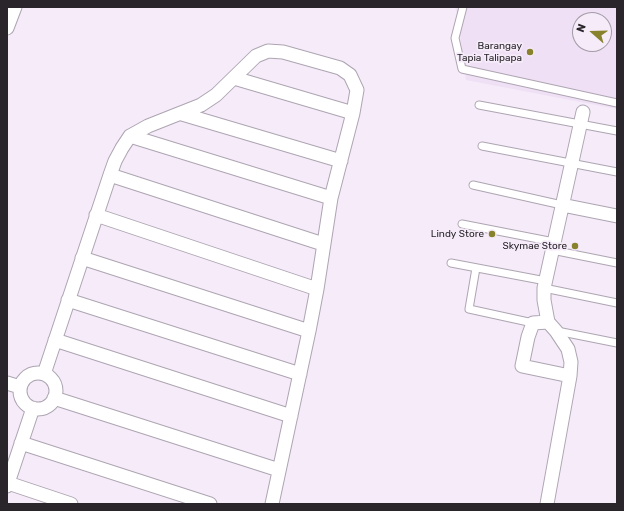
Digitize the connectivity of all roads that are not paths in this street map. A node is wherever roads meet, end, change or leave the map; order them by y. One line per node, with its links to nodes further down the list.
1 (15, 7): 3 (street)
2 (463, 7): 5 (lane)
3 (7, 28)
4 (234, 78): 7 (street); 7 (street); 8 (street)
5 (617, 103)
6 (479, 105): 9 (lane)
7 (353, 113): 13 (street)
8 (182, 114): 11 (street); 13 (street)
9 (582, 118): 10 (lane); 14 (street)
10 (617, 131)
11 (130, 136): 16 (street); 18 (street)
12 (482, 146): 14 (lane)
13 (341, 161): 18 (street)
14 (572, 163): 15 (lane); 19 (street)
15 (617, 172)
16 (110, 175): 20 (street); 23 (street)
17 (472, 185): 19 (lane)
18 (331, 198): 23 (street)
19 (562, 204): 21 (street); 24 (street)
20 (96, 215): 25 (street); 30 (street)
21 (617, 216)
22 (462, 224): 24 (lane)
23 (323, 244): 30 (street)
24 (553, 246): 27 (lane); 29 (street)
25 (82, 258): 31 (street); 35 (street)
26 (451, 263): 28 (lane)
27 (617, 263)
28 (476, 268): 29 (lane); 33 (lane)
29 (545, 284): 32 (lane); 34 (street)
30 (317, 289): 35 (street)
31 (68, 300): 36 (street); 39 (street)
32 (617, 303)
33 (533, 323): 34 (street); 40 (street)
34 (552, 327): 37 (lane); 40 (street)
35 (309, 331): 39 (street)
36 (55, 340): 38 (street); 45 (street)
37 (617, 343)
38 (44, 374): 42 (street); 43 (street)
39 (300, 374): 45 (street)
40 (570, 376): 52 (street)
41 (7, 382): 42 (street)
42 (20, 387): 44 (street)
43 (54, 398): 44 (street); 47 (street)
44 (33, 408): 46 (street)
45 (290, 416): 47 (street)
46 (21, 443): 48 (street); 50 (street)
47 (279, 470): 51 (street)
48 (7, 485): 49 (street)
49 (71, 504)
50 (210, 504)
51 (272, 504)
52 (547, 504)

